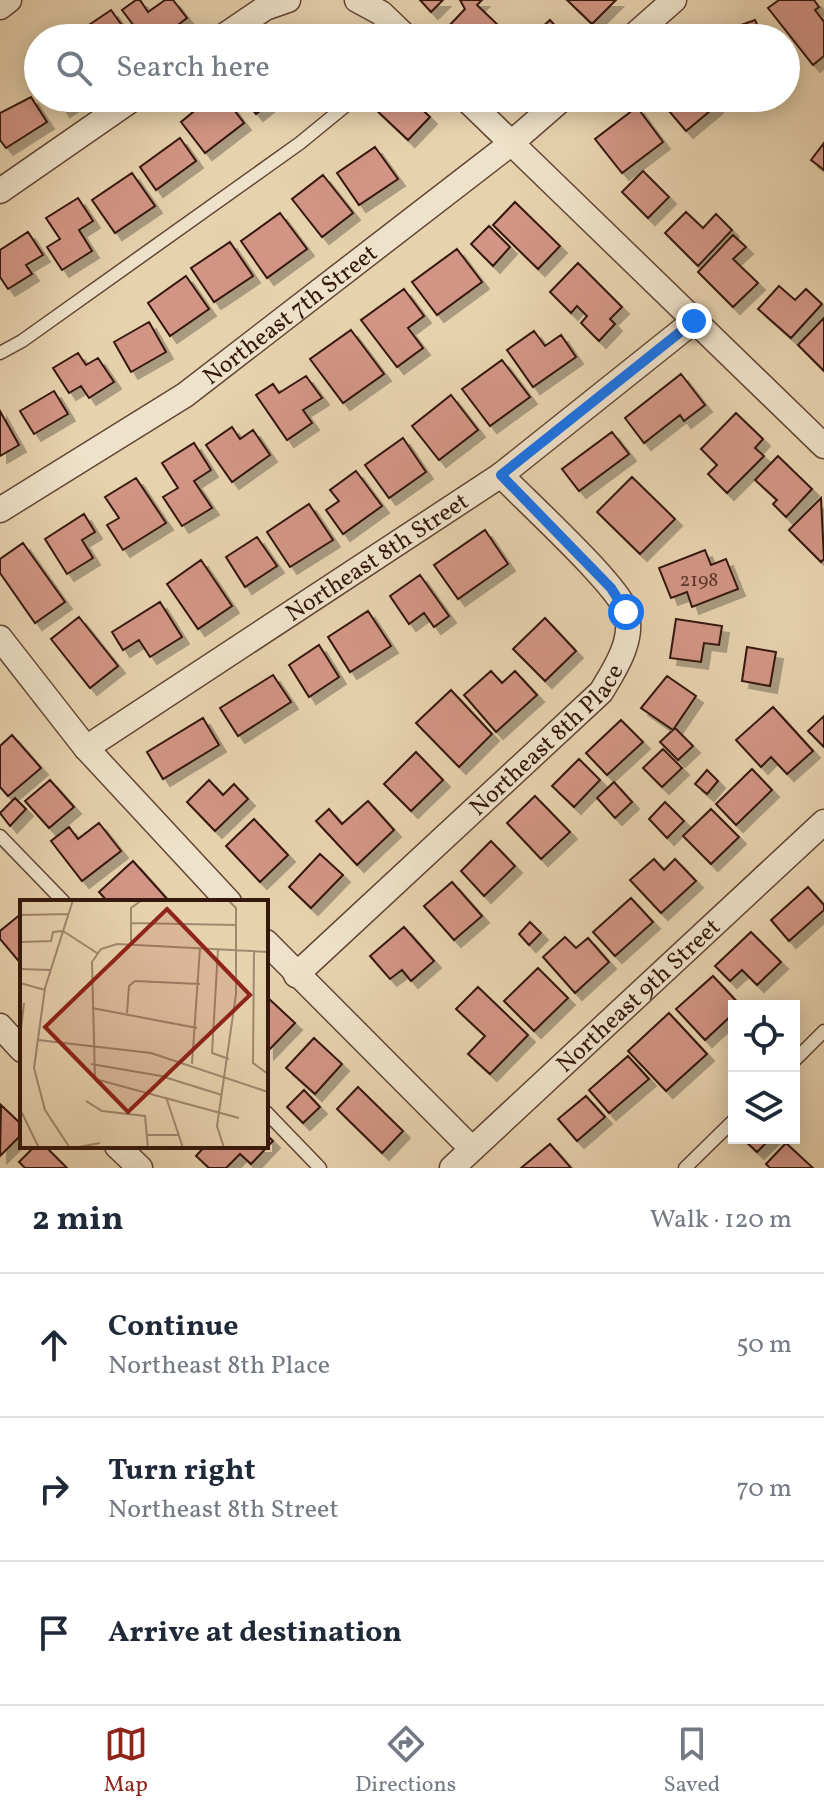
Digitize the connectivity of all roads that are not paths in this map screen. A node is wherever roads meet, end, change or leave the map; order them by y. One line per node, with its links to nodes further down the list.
1 (9, 0): 5 (street)
2 (288, 0): 6 (street)
3 (357, 0): 7 (street)
4 (674, 0): 8 (street)
5 (0, 7)
6 (242, 24)
7 (392, 24)
8 (647, 24)
9 (114, 112): 14 (street)
10 (338, 112): 16 (lane)
11 (478, 112): 13 (street)
12 (547, 112): 13 (street, Northeast 7th Street)
13 (509, 145): 15 (street); 19 (street, Northeast 7th Street)
14 (0, 191)
15 (694, 321): 17 (street); 18 (street, Northeast 8th Street)
16 (0, 353)
17 (824, 446)
18 (501, 475): 21 (street, Northeast 8th Street); 27 (street, Northeast 8th Place)
19 (0, 510)
20 (0, 638): 21 (street)
21 (86, 748): 25 (street)
22 (823, 824): 35 (street, Northeast 9th Street)
23 (0, 836): 24 (lane)
24 (62, 900)
25 (227, 900)
26 (268, 944): 27 (street)
27 (296, 975): 35 (street)
28 (0, 1026): 30 (street)
29 (824, 1031): 31 (lane)
30 (20, 1048)
31 (800, 1055)
32 (268, 1114): 37 (lane)
33 (728, 1126): 39 (lane)
34 (119, 1148): 36 (street)
35 (472, 1149): 38 (street, Northeast 9th Street)
36 (140, 1168)
37 (320, 1168)
38 (452, 1168)
39 (685, 1168)

